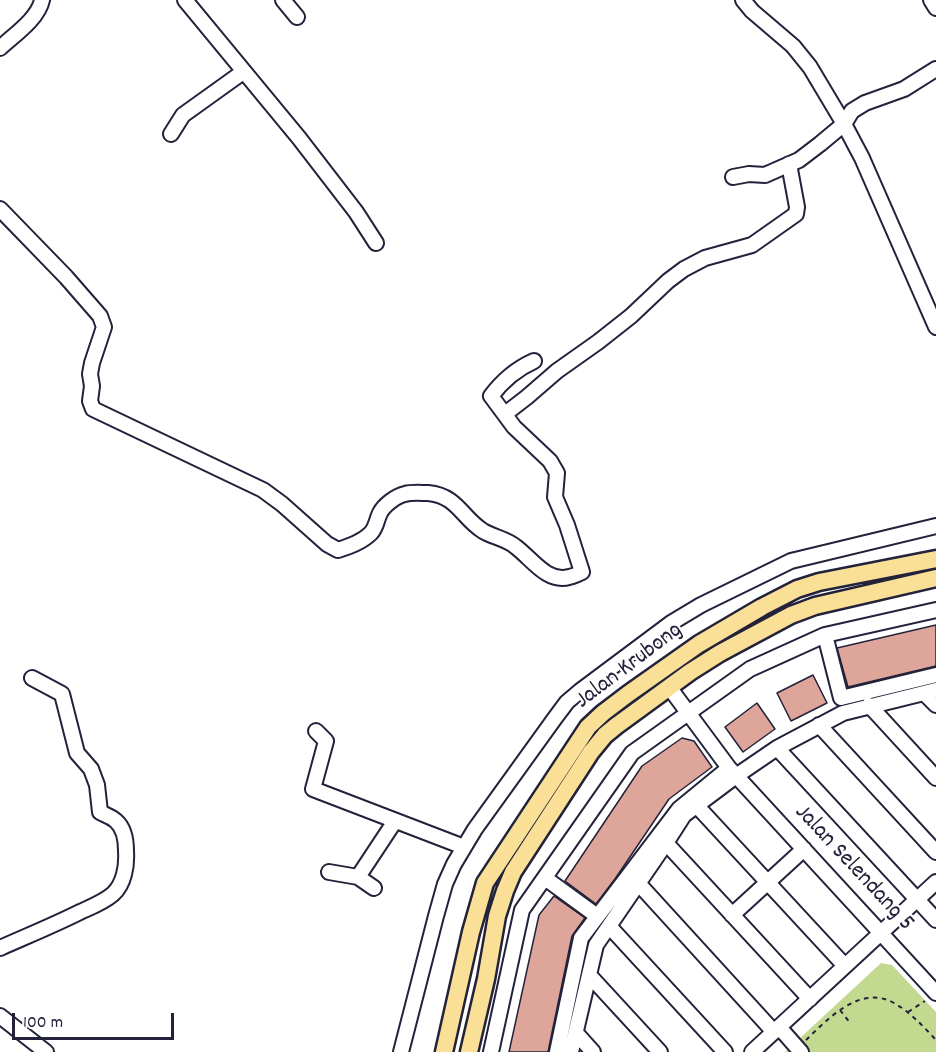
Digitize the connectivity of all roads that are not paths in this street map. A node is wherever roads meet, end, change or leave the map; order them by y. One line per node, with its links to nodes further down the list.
1 (42, 0): 8 (street)
2 (185, 0): 10 (street)
3 (283, 0): 7 (street)
4 (743, 0): 11 (street)
5 (931, 0): 6 (street)
6 (936, 8)
7 (297, 17)
8 (0, 48)
9 (936, 69): 11 (street)
10 (243, 72): 12 (street); 16 (street)
11 (844, 124): 13 (street); 17 (street)
12 (171, 134)
13 (789, 164): 14 (street); 19 (street)
14 (733, 177)
15 (0, 209): 19 (street)
16 (376, 243)
17 (936, 327)
18 (534, 361): 19 (street)
19 (505, 414)
20 (936, 526): 40 (street)
21 (936, 559): 58 (main road, Jalan Krubong)
22 (936, 578): 27 (main road, Jalan Krubong)
23 (936, 610): 24 (street)
24 (825, 635): 25 (street); 31 (street)
25 (936, 675)
26 (32, 678): 56 (street)
27 (669, 687): 31 (street, Jalan Selendang 5); 60 (main road, Jalan Krubong)
28 (930, 691): 29 (street); 30 (street)
29 (868, 705): 32 (street); 36 (street)
30 (936, 705)
31 (687, 713): 35 (street, Jalan Selendang 5); 45 (street)
32 (819, 725): 34 (street); 42 (street)
33 (316, 731): 38 (street)
34 (777, 748): 35 (street); 50 (street)
35 (732, 772): 37 (street); 41 (street, Jalan Selendang 5); 51 (street)
36 (936, 778)
37 (697, 806): 39 (street); 48 (street)
38 (396, 821): 40 (street); 44 (street)
39 (666, 843): 47 (street); 52 (street)
40 (464, 847): 68 (street)
41 (804, 849): 48 (street); 55 (street, Jalan Selendang 5)
42 (936, 852)
43 (329, 872): 44 (street)
44 (358, 877): 49 (street)
45 (545, 878): 51 (street); 73 (street)
46 (936, 882): 50 (street)
47 (638, 883): 54 (street); 64 (street)
48 (768, 883): 52 (street); 57 (street)
49 (374, 888)
50 (917, 900): 53 (street); 55 (street)
51 (597, 915): 74 (street)
52 (732, 915): 62 (street)
53 (936, 920)
54 (609, 926): 59 (street); 78 (street)
55 (882, 933): 57 (street); 61 (street, Jalan Selendang 5)
56 (0, 948)
57 (845, 966): 62 (street)
58 (463, 971): 69 (main road, Jalan Krubong); 70 (main road)
59 (590, 976): 65 (street); 77 (street)
60 (486, 979): 71 (main road); 72 (main road, Jalan Krubong)
61 (931, 996)
62 (810, 999): 64 (street)
63 (0, 1016): 67 (street)
64 (777, 1030): 66 (street); 79 (street)
65 (576, 1033): 75 (street); 76 (street)
66 (799, 1050)
67 (46, 1052)
68 (401, 1052)
69 (444, 1052)
70 (453, 1052)
71 (464, 1052)
72 (469, 1052)
73 (491, 1052)
74 (557, 1052)
75 (571, 1052)
76 (593, 1052)
77 (660, 1052)
78 (725, 1052)
79 (752, 1052)

